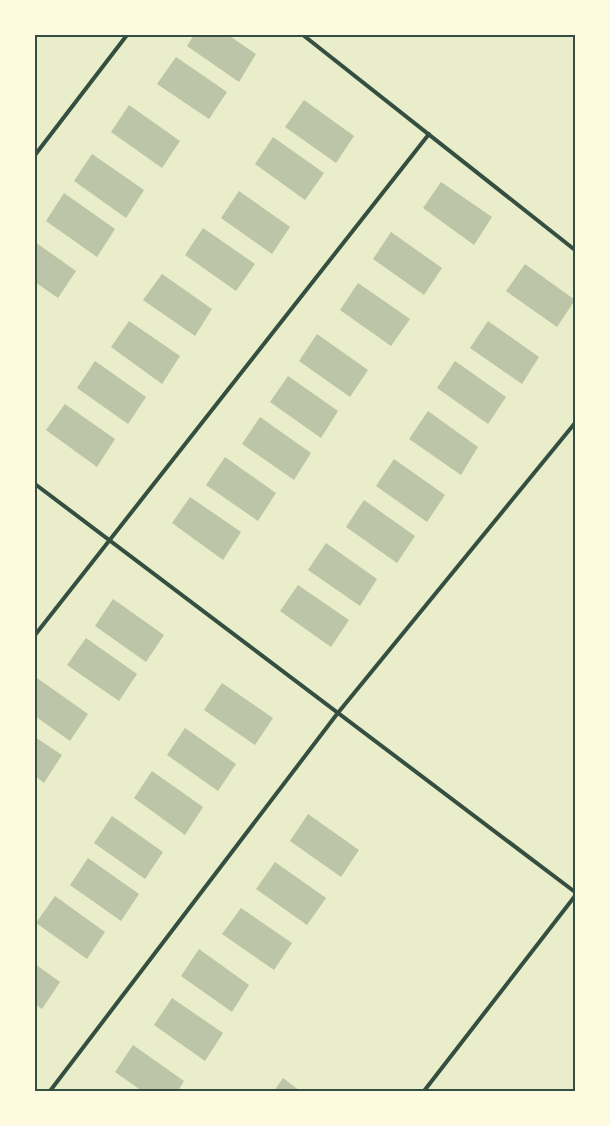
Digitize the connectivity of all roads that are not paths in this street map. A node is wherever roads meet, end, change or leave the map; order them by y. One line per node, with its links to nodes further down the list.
1 (127, 35): 4 (lane)
2 (303, 35): 3 (lane)
3 (429, 134): 5 (lane); 8 (lane)
4 (35, 155)
5 (575, 250)
6 (575, 423): 10 (lane)
7 (35, 484): 8 (lane)
8 (109, 540): 9 (lane); 10 (lane)
9 (35, 634)
10 (337, 714): 11 (lane); 13 (lane)
11 (575, 892)
12 (575, 896): 14 (lane)
13 (50, 1091)
14 (424, 1091)

